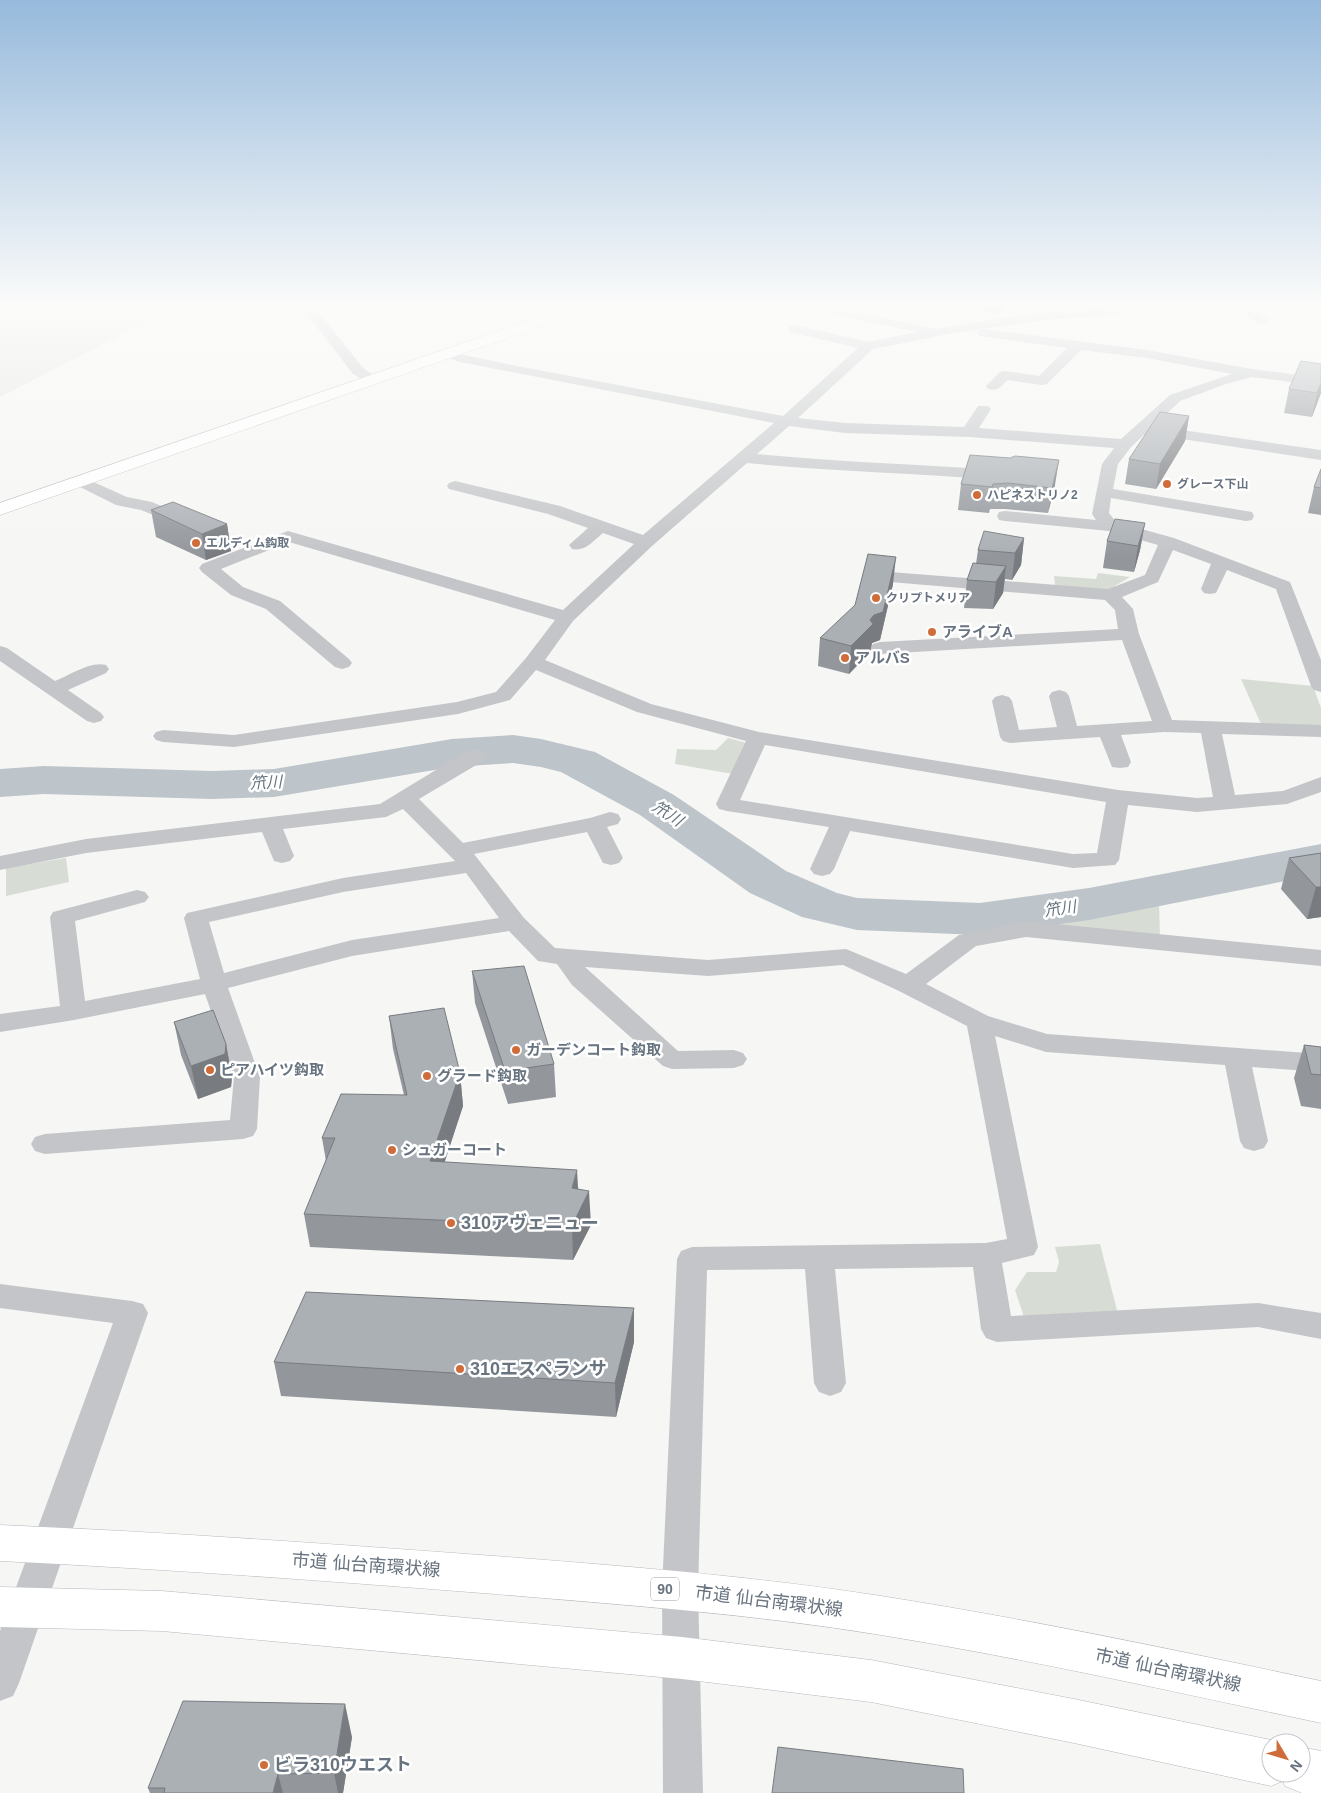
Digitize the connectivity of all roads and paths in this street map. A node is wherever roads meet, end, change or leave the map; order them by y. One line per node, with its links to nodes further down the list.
1 (345, 389): 13 (main road)
2 (615, 389): 6 (street)
3 (821, 389): 6 (street)
4 (1200, 389): 7 (street)
5 (983, 409): 8 (street)
6 (786, 421): 8 (street); 11 (street)
7 (1141, 428): 9 (street); 10 (street)
8 (969, 432): 9 (street)
9 (1125, 444): 15 (street)
10 (1321, 455)
11 (745, 458): 12 (street); 22 (street)
12 (1007, 476)
13 (80, 482): 16 (main road); 21 (street)
14 (455, 486): 20 (street)
15 (1104, 492): 18 (street); 19 (street)
16 (0, 509)
17 (1005, 516): 19 (street)
18 (1246, 516)
19 (1110, 526): 23 (street)
20 (599, 527): 22 (street); 25 (street)
21 (198, 528)
22 (646, 542): 31 (street)
23 (1168, 542): 27 (street); 30 (street)
24 (234, 544): 26 (street)
25 (578, 546)
26 (251, 551): 31 (street); 36 (street)
27 (1221, 562): 29 (street); 38 (street)
28 (890, 577): 30 (street)
29 (1210, 589)
30 (1110, 596): 32 (street)
31 (566, 617): 35 (street)
32 (1129, 634): 33 (street); 43 (street)
33 (880, 648)
34 (1, 654): 39 (street)
35 (533, 662): 48 (street); 49 (street)
36 (342, 663)
37 (99, 669): 39 (street)
38 (1321, 686)
39 (54, 689): 42 (street)
40 (1059, 696): 47 (street)
41 (1002, 701): 47 (street)
42 (94, 717)
43 (1164, 726): 44 (street); 45 (street)
44 (1210, 728): 46 (street); 55 (street)
45 (1108, 730): 47 (street); 51 (street)
46 (1321, 731)
47 (1068, 732)
48 (163, 736)
49 (758, 738): 53 (street); 57 (street)
50 (475, 756): 54 (street)
51 (1120, 762)
52 (1321, 784): 55 (street)
53 (1118, 797): 55 (street); 57 (street)
54 (406, 799): 56 (street); 59 (street)
55 (1225, 802)
56 (270, 823): 58 (street); 61 (street)
57 (842, 823): 62 (street)
58 (282, 856)
59 (465, 858): 60 (street); 64 (street); 67 (street)
60 (611, 858)
61 (0, 863)
62 (822, 869)
63 (137, 897): 69 (street)
64 (514, 923): 65 (street); 67 (street)
65 (565, 958): 68 (street); 73 (street)
66 (1321, 958): 68 (street)
67 (214, 984): 69 (street); 76 (street)
68 (908, 985): 70 (street)
69 (74, 1012): 71 (street)
70 (979, 1022): 72 (street); 77 (street)
71 (0, 1023)
72 (1236, 1058): 74 (street); 75 (street)
73 (734, 1059)
74 (1321, 1063)
75 (1254, 1141)
76 (45, 1144)
77 (986, 1255): 78 (street); 80 (street)
78 (819, 1257): 81 (street); 84 (street)
79 (0, 1296): 83 (street)
80 (1321, 1326)
81 (830, 1383)
82 (0, 1543): 83 (main road, 市道 仙台南環状線 / 90)
83 (50, 1546): 84 (main road, 市道 仙台南環状線 / 90); 85 (street)
84 (680, 1590): 86 (street); 88 (main road, 市道 仙台南環状線 / 90)
85 (14, 1608): 86 (main road); 87 (street)
86 (682, 1658): 89 (main road); 90 (street)
87 (0, 1683)
88 (1321, 1702)
89 (1261, 1761)
90 (683, 1793)

